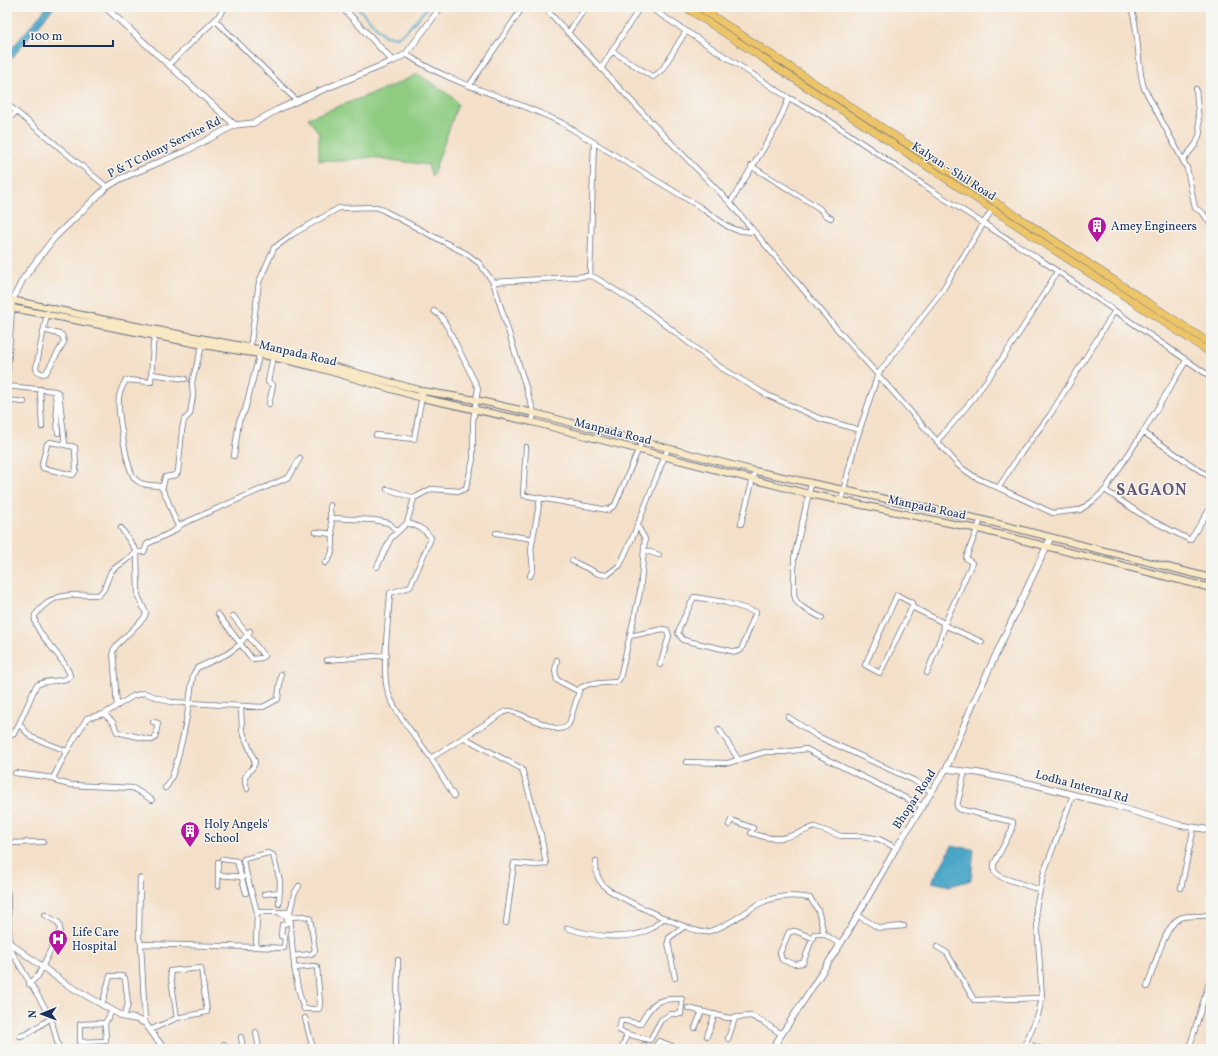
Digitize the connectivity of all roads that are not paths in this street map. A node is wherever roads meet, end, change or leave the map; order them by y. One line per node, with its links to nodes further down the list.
1 (105, 7): 20 (street)
2 (226, 7): 14 (street)
3 (342, 7): 13 (street)
4 (440, 7): 18 (street)
5 (523, 7): 22 (street)
6 (544, 7): 16 (street)
7 (586, 7): 16 (street)
8 (640, 7): 17 (street)
9 (649, 7): 15 (street)
10 (685, 7): 36 (main road, Kalyan - Shil Road)
11 (698, 7): 35 (main road, Kalyan - Shil Road)
12 (1132, 7): 31 (street)
13 (350, 9): 19 (street)
14 (215, 20): 20 (street); 25 (street)
15 (686, 31): 17 (street); 24 (street)
16 (568, 33): 21 (street)
17 (612, 51): 21 (street)
18 (406, 54): 19 (street); 22 (street)
19 (393, 61): 25 (street)
20 (169, 64): 29 (street)
21 (601, 69): 34 (street)
22 (469, 86): 30 (street)
23 (1196, 89): 31 (street)
24 (789, 98): 32 (street); 38 (street)
25 (297, 101): 29 (street)
26 (7, 104): 27 (street)
27 (16, 112): 28 (street); 33 (street)
28 (7, 121)
29 (235, 125): 33 (street, P & T Colony Service Rd)
30 (594, 142): 40 (street); 42 (street)
31 (1183, 160): 39 (street)
32 (751, 166): 34 (street); 37 (street)
33 (107, 187): 44 (street, P & T Colony Service Rd)
34 (730, 203): 40 (street)
35 (996, 203): 36 (street); 53 (main road, Kalyan - Shil Road)
36 (992, 210): 38 (street); 53 (main road, Kalyan - Shil Road)
37 (831, 218)
38 (984, 224): 41 (street); 61 (street)
39 (1211, 225)
40 (752, 232): 61 (street)
41 (1057, 272): 47 (street); 83 (street)
42 (590, 276): 43 (street); 79 (street)
43 (493, 282): 54 (street); 76 (street)
44 (10, 300): 45 (street, P & T Colony Service Rd); 49 (main road, Manpada Road)
45 (9, 307): 48 (main road, Manpada Road); 59 (street, P & T Colony Service Rd)
46 (434, 311): 72 (street)
47 (1114, 312): 57 (street); 97 (street)
48 (48, 314): 49 (main road, Manpada Road); 50 (street)
49 (61, 314): 51 (main road, Manpada Road)
50 (44, 330): 50 (street)
51 (155, 332): 52 (main road, Manpada Road); 60 (street)
52 (203, 342): 54 (main road, Manpada Road); 96 (street)
53 (1210, 348)
54 (250, 350): 55 (main road, Manpada Road)
55 (260, 351): 56 (main road, Manpada Road); 89 (street)
56 (273, 354): 58 (main road, Manpada Road); 74 (street)
57 (1186, 361): 63 (street); 80 (street)
58 (334, 369): 62 (main road, Manpada Road); 65 (main road, Manpada Road)
59 (7, 372)
60 (152, 374): 64 (street); 96 (street)
61 (878, 374): 79 (street); 83 (street)
62 (367, 375): 65 (main road); 69 (main road, Manpada Road)
63 (1211, 377)
64 (185, 379)
65 (364, 381): 70 (main road, Manpada Road)
66 (7, 386): 67 (street)
67 (40, 390): 68 (street); 78 (street)
68 (55, 391): 81 (street); 85 (street)
69 (423, 391): 70 (street); 72 (main road, Manpada Road)
70 (422, 398): 75 (main road, Manpada Road); 82 (street)
71 (7, 400): 73 (street)
72 (476, 400): 75 (street); 76 (main road, Manpada Road)
73 (24, 402)
74 (270, 404)
75 (474, 409): 77 (main road, Manpada Road); 102 (street)
76 (534, 414): 77 (street); 84 (main road, Manpada Road)
77 (532, 422): 88 (main road, Manpada Road)
78 (42, 427)
79 (860, 430): 100 (street)
80 (1143, 432): 93 (street); 99 (street)
81 (58, 433)
82 (376, 435)
83 (938, 440): 97 (street)
84 (642, 441): 87 (main road, Manpada Road); 88 (street)
85 (65, 445): 85 (street)
86 (526, 447): 103 (street)
87 (668, 448): 90 (street); 92 (main road, Manpada Road)
88 (640, 449): 90 (main road, Manpada Road); 103 (street)
89 (234, 456)
90 (665, 456): 94 (main road, Manpada Road); 111 (street)
91 (300, 458): 112 (street)
92 (755, 471): 94 (street); 95 (main road, Manpada Road)
93 (1211, 478)
94 (753, 479): 101 (main road, Manpada Road); 110 (street)
95 (811, 484): 100 (main road, Manpada Road); 101 (street)
96 (160, 486): 112 (street)
97 (999, 487): 99 (street)
98 (387, 489): 102 (street)
99 (1105, 490): 106 (street)
100 (842, 491): 104 (street); 108 (main road, Manpada Road)
101 (809, 494): 104 (main road, Manpada Road); 135 (street)
102 (414, 498): 109 (street)
103 (540, 499): 120 (street)
104 (841, 501): 114 (main road, Manpada Road)
105 (330, 505): 107 (street)
106 (1211, 507)
107 (330, 518): 116 (street); 118 (street)
108 (981, 519): 114 (street); 119 (main road, Manpada Road)
109 (407, 524): 116 (street); 141 (street)
110 (741, 524)
111 (637, 525): 122 (street); 125 (street)
112 (178, 526): 123 (street)
113 (121, 528): 123 (street)
114 (978, 529): 121 (main road, Manpada Road); 136 (street)
115 (316, 532): 118 (street)
116 (398, 532): 127 (street)
117 (496, 533): 120 (street)
118 (333, 534): 126 (street)
119 (1051, 537): 121 (street, Bhopar Road); 129 (main road, Manpada Road)
120 (533, 539): 128 (street)
121 (1047, 547): 130 (main road, Manpada Road); 162 (street, Bhopar Road)
122 (644, 550): 124 (street); 138 (street)
123 (137, 552): 149 (street); 154 (street)
124 (659, 555)
125 (572, 561)
126 (325, 563)
127 (377, 567)
128 (530, 576)
129 (1211, 578)
130 (1211, 588)
131 (724, 602): 131 (street)
132 (912, 607): 132 (street); 136 (street)
133 (218, 614): 140 (street)
134 (233, 616): 137 (street)
135 (822, 618)
136 (944, 625): 139 (street); 145 (street)
137 (249, 633): 140 (street); 140 (street)
138 (630, 636): 144 (street); 147 (street)
139 (982, 642)
140 (240, 643): 148 (street)
141 (387, 655): 142 (street); 159 (street)
142 (327, 660)
143 (557, 660): 147 (street)
144 (660, 665)
145 (927, 672)
146 (281, 674): 150 (street)
147 (578, 691): 157 (street)
148 (189, 703): 149 (street); 150 (street); 166 (street)
149 (117, 706): 151 (street)
150 (240, 707): 167 (street)
151 (104, 714): 153 (street); 158 (street)
152 (788, 717): 168 (street)
153 (154, 722)
154 (19, 724): 156 (street); 158 (street)
155 (719, 729): 160 (street)
156 (7, 736)
157 (465, 738): 159 (street); 200 (street)
158 (67, 751): 165 (street)
159 (432, 758): 170 (street)
160 (738, 759): 161 (street); 172 (street)
161 (686, 762)
162 (946, 769): 163 (street, Lodha Internal Rd); 168 (street, Bhopar Road)
163 (965, 771): 169 (street, Lodha Internal Rd); 187 (street)
164 (15, 773): 165 (street)
165 (53, 778): 171 (street)
166 (166, 788)
167 (248, 789)
168 (932, 792): 172 (street, Bhopar Road)
169 (1073, 795): 174 (street, Lodha Internal Rd); 187 (street)
170 (454, 796)
171 (152, 800)
172 (922, 806): 178 (street, Bhopar Road)
173 (730, 825): 178 (street)
174 (1194, 827): 175 (street, Lodha Internal Rd); 186 (street)
175 (1211, 830)
176 (43, 842): 177 (street)
177 (7, 843)
178 (896, 848): 197 (street, Bhopar Road)
179 (596, 861): 199 (street)
180 (218, 876): 181 (street); 181 (street); 184 (street)
181 (241, 876): 182 (street); 189 (street)
182 (247, 877): 188 (street); 194 (street)
183 (140, 878): 207 (street)
184 (218, 886)
185 (300, 886): 193 (street)
186 (1181, 888)
187 (1040, 890): 219 (street)
188 (280, 892): 191 (street); 192 (street)
189 (246, 893)
190 (7, 894): 206 (street)
191 (264, 894)
192 (279, 904)
193 (290, 912): 194 (street); 198 (street)
194 (257, 913): 209 (street); 209 (street)
195 (1211, 914): 218 (street)
196 (45, 915): 213 (street)
197 (857, 915): 202 (street); 208 (street, Bhopar Road)
198 (290, 918): 211 (street); 211 (street)
199 (664, 918): 201 (street); 203 (street)
200 (506, 923)
201 (685, 926): 204 (street); 216 (street)
202 (904, 926)
203 (567, 928)
204 (824, 934): 205 (street); 208 (street)
205 (813, 938): 205 (street)
206 (8, 942): 213 (street); 217 (street)
207 (141, 944): 209 (street); 231 (street)
208 (840, 944): 236 (street, Bhopar Road)
209 (256, 947)
210 (937, 947): 219 (street)
211 (292, 956): 214 (street)
212 (398, 960): 247 (street)
213 (43, 966): 217 (street); 220 (street)
214 (294, 968): 214 (street)
215 (1211, 976): 254 (street)
216 (675, 978)
217 (29, 984): 226 (street)
218 (1147, 987)
219 (1042, 998): 241 (street)
220 (102, 1005): 223 (street); 225 (street)
221 (688, 1008): 222 (street)
222 (702, 1011): 224 (street); 232 (street)
223 (112, 1012): 225 (street); 230 (street)
224 (715, 1014): 229 (street); 238 (street)
225 (124, 1017): 231 (street)
226 (50, 1018): 237 (street); 242 (street)
227 (177, 1018): 227 (street); 233 (street)
228 (305, 1018): 246 (street)
229 (735, 1018): 236 (street); 240 (street)
230 (104, 1023): 230 (street)
231 (145, 1023): 233 (street)
232 (695, 1028)
233 (150, 1030): 243 (street)
234 (256, 1032): 245 (street)
235 (627, 1034): 235 (street); 248 (street)
236 (780, 1034): 251 (street, Bhopar Road)
237 (20, 1036)
238 (707, 1036)
239 (242, 1037): 244 (street)
240 (728, 1039)
241 (1026, 1043): 252 (street); 253 (street)
242 (59, 1049)
243 (164, 1049)
244 (243, 1049)
245 (259, 1049)
246 (321, 1049)
247 (396, 1049)
248 (622, 1049)
249 (654, 1049): 250 (street)
250 (673, 1049)
251 (772, 1049)
252 (1023, 1049)
253 (1042, 1049)
254 (1189, 1049)

